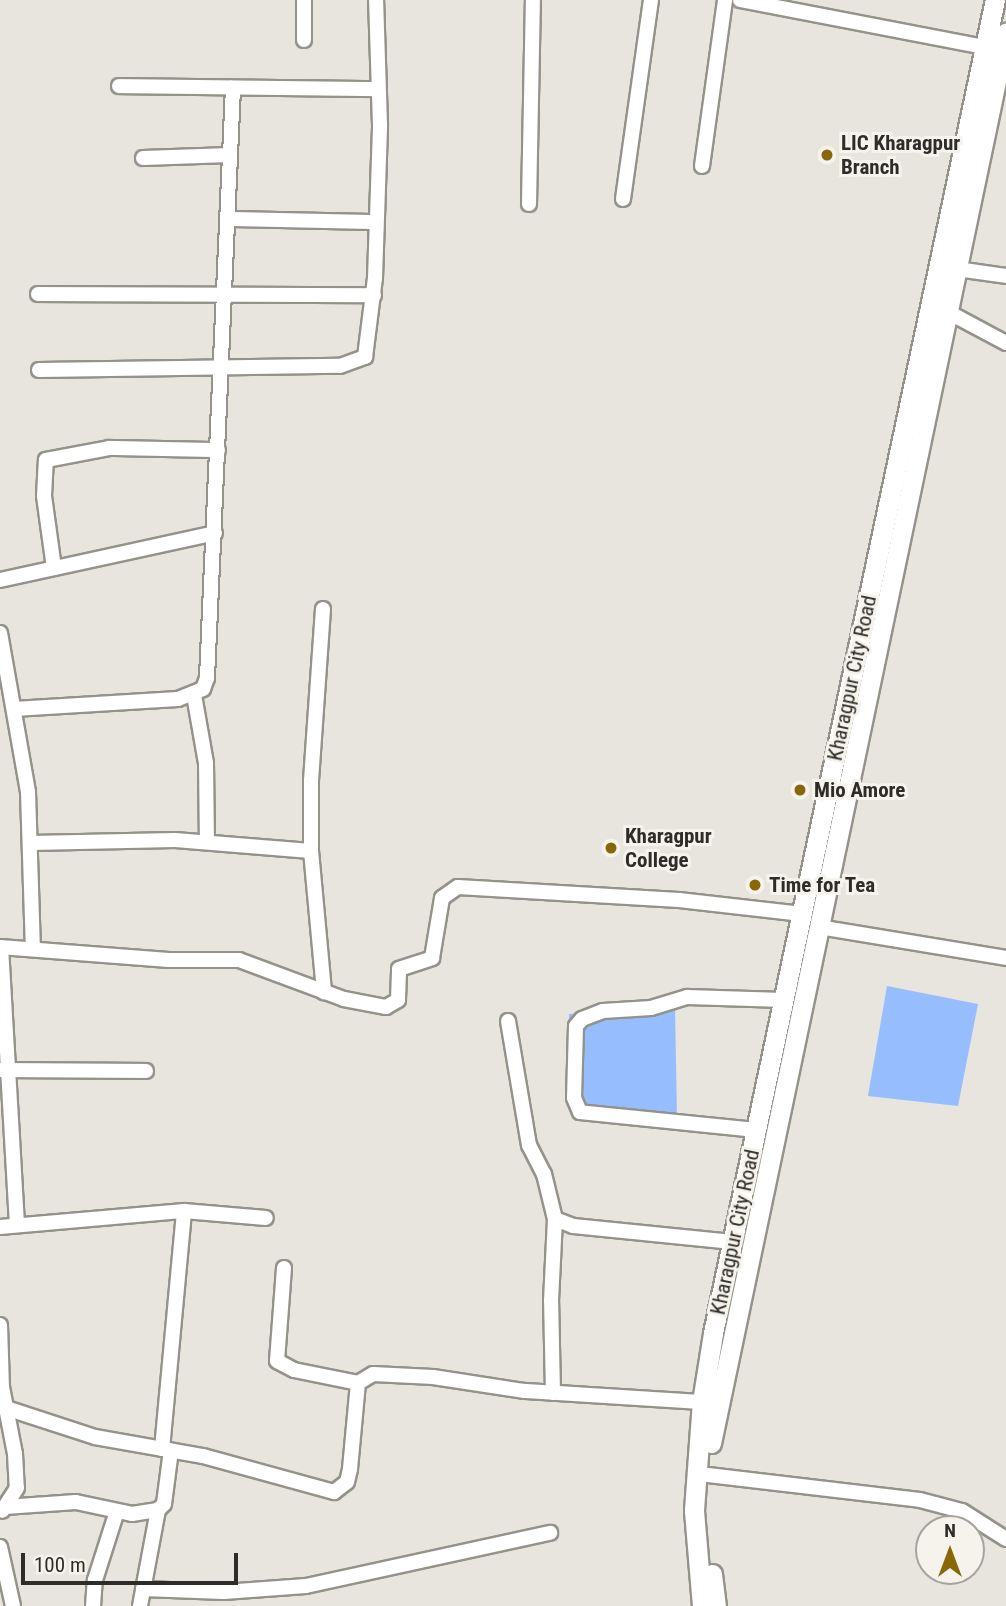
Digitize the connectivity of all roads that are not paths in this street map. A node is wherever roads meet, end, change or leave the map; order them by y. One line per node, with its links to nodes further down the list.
1 (304, 0): 9 (street)
2 (376, 0): 13 (street)
3 (533, 0): 18 (street)
4 (652, 0): 17 (street)
5 (725, 0): 16 (street)
6 (740, 0): 10 (street)
7 (995, 0): 10 (main road, Kharagpur City Road)
8 (1006, 33): 21 (main road)
9 (304, 40)
10 (985, 47): 41 (main road, Kharagpur City Road)
11 (119, 86): 12 (street)
12 (233, 88): 13 (street); 14 (street)
13 (378, 89): 20 (street)
14 (230, 155): 15 (street); 19 (street)
15 (143, 158)
16 (702, 166)
17 (623, 199)
18 (529, 204)
19 (228, 219): 20 (street); 25 (street)
20 (376, 222): 24 (street)
21 (957, 269): 22 (street); 26 (main road)
22 (1006, 276)
23 (38, 294): 25 (street)
24 (374, 295): 25 (street); 28 (street)
25 (224, 297): 28 (street)
26 (947, 313): 27 (street); 42 (main road)
27 (1006, 343)
28 (222, 367): 29 (street); 30 (street)
29 (39, 370)
30 (218, 450): 31 (street); 32 (street)
31 (215, 533): 32 (street); 36 (street)
32 (54, 568): 33 (street)
33 (0, 580)
34 (323, 608): 40 (street)
35 (0, 633): 37 (street)
36 (194, 695): 37 (street); 38 (street)
37 (14, 709): 39 (street)
38 (206, 842): 39 (street); 40 (street)
39 (31, 843): 44 (street)
40 (311, 851): 46 (street)
41 (802, 914): 46 (street); 47 (main road, Kharagpur City Road)
42 (819, 927): 45 (street); 65 (main road)
43 (0, 947): 44 (street); 49 (street)
44 (33, 950): 46 (street)
45 (1006, 958)
46 (324, 992)
47 (784, 1000): 51 (main road, Kharagpur City Road); 51 (street)
48 (508, 1021): 54 (street)
49 (3, 1070): 50 (street); 55 (street)
50 (146, 1071)
51 (756, 1130): 57 (main road, Kharagpur City Road)
52 (184, 1211): 53 (street); 55 (street); 64 (street)
53 (266, 1218)
54 (555, 1219): 57 (street); 61 (street)
55 (17, 1225): 56 (street)
56 (0, 1227)
57 (733, 1242): 62 (main road, Kharagpur City Road)
58 (284, 1268): 60 (street)
59 (0, 1325): 63 (street)
60 (358, 1382): 61 (street); 64 (street)
61 (554, 1393): 62 (street)
62 (702, 1402): 76 (main road, Kharagpur City Road)
63 (6, 1408): 64 (street); 67 (street)
64 (167, 1450): 66 (street)
65 (708, 1475): 70 (street); 77 (main road)
66 (159, 1510): 68 (street); 72 (street)
67 (2, 1511): 68 (street)
68 (117, 1511): 74 (street)
69 (550, 1533): 72 (street)
70 (1006, 1539)
71 (0, 1547): 73 (street)
72 (143, 1589): 75 (street)
73 (13, 1606)
74 (93, 1606)
75 (140, 1606)
76 (702, 1606)
77 (716, 1606)

